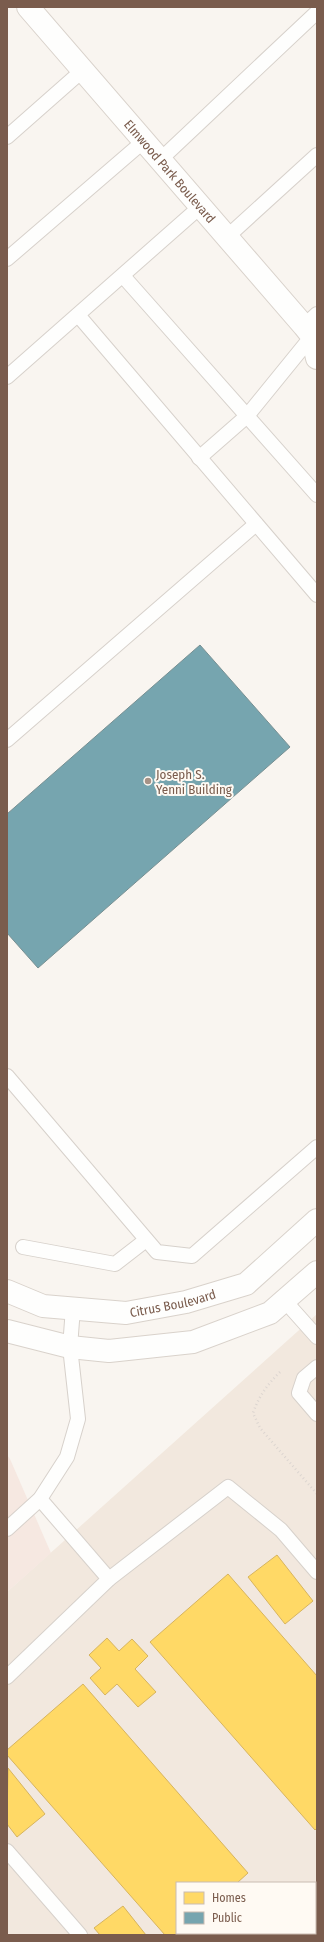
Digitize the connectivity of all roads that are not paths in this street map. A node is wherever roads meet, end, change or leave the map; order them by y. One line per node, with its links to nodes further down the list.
1 (28, 7): 3 (street, Elmwood Park Boulevard)
2 (317, 12): 7 (lane)
3 (83, 70): 4 (lane); 5 (street, Elmwood Park Boulevard)
4 (7, 136)
5 (144, 140): 7 (street, Elmwood Park Boulevard); 10 (lane)
6 (317, 155): 9 (lane)
7 (161, 159): 8 (street, Elmwood Park Boulevard)
8 (201, 206): 9 (street, Elmwood Park Boulevard); 11 (lane)
9 (227, 237): 13 (street, Elmwood Park Boulevard)
10 (7, 259)
11 (123, 276): 12 (lane); 16 (lane)
12 (78, 315): 15 (lane); 17 (lane)
13 (313, 328): 14 (street, Elmwood Park Boulevard); 16 (lane)
14 (317, 358)
15 (7, 377)
16 (247, 416): 17 (lane); 18 (lane)
17 (199, 458): 19 (lane)
18 (317, 495)
19 (256, 524): 20 (lane); 21 (lane)
20 (317, 595)
21 (7, 740)
22 (7, 1076): 25 (lane)
23 (317, 1147): 25 (lane)
24 (317, 1220): 30 (street, Citrus Boulevard)
25 (146, 1240): 26 (lane)
26 (23, 1247)
27 (317, 1272): 29 (street)
28 (7, 1291): 30 (street, Citrus Boulevard)
29 (284, 1300): 32 (lane); 33 (street)
30 (73, 1308): 33 (lane)
31 (7, 1331): 33 (street)
32 (317, 1338)
33 (70, 1347): 36 (lane)
34 (317, 1367): 35 (lane)
35 (317, 1414)
36 (40, 1499): 37 (lane); 39 (lane)
37 (7, 1529)
38 (317, 1572): 39 (lane)
39 (109, 1579): 40 (lane)
40 (7, 1677)
41 (7, 1851): 42 (lane)
42 (80, 1935)

